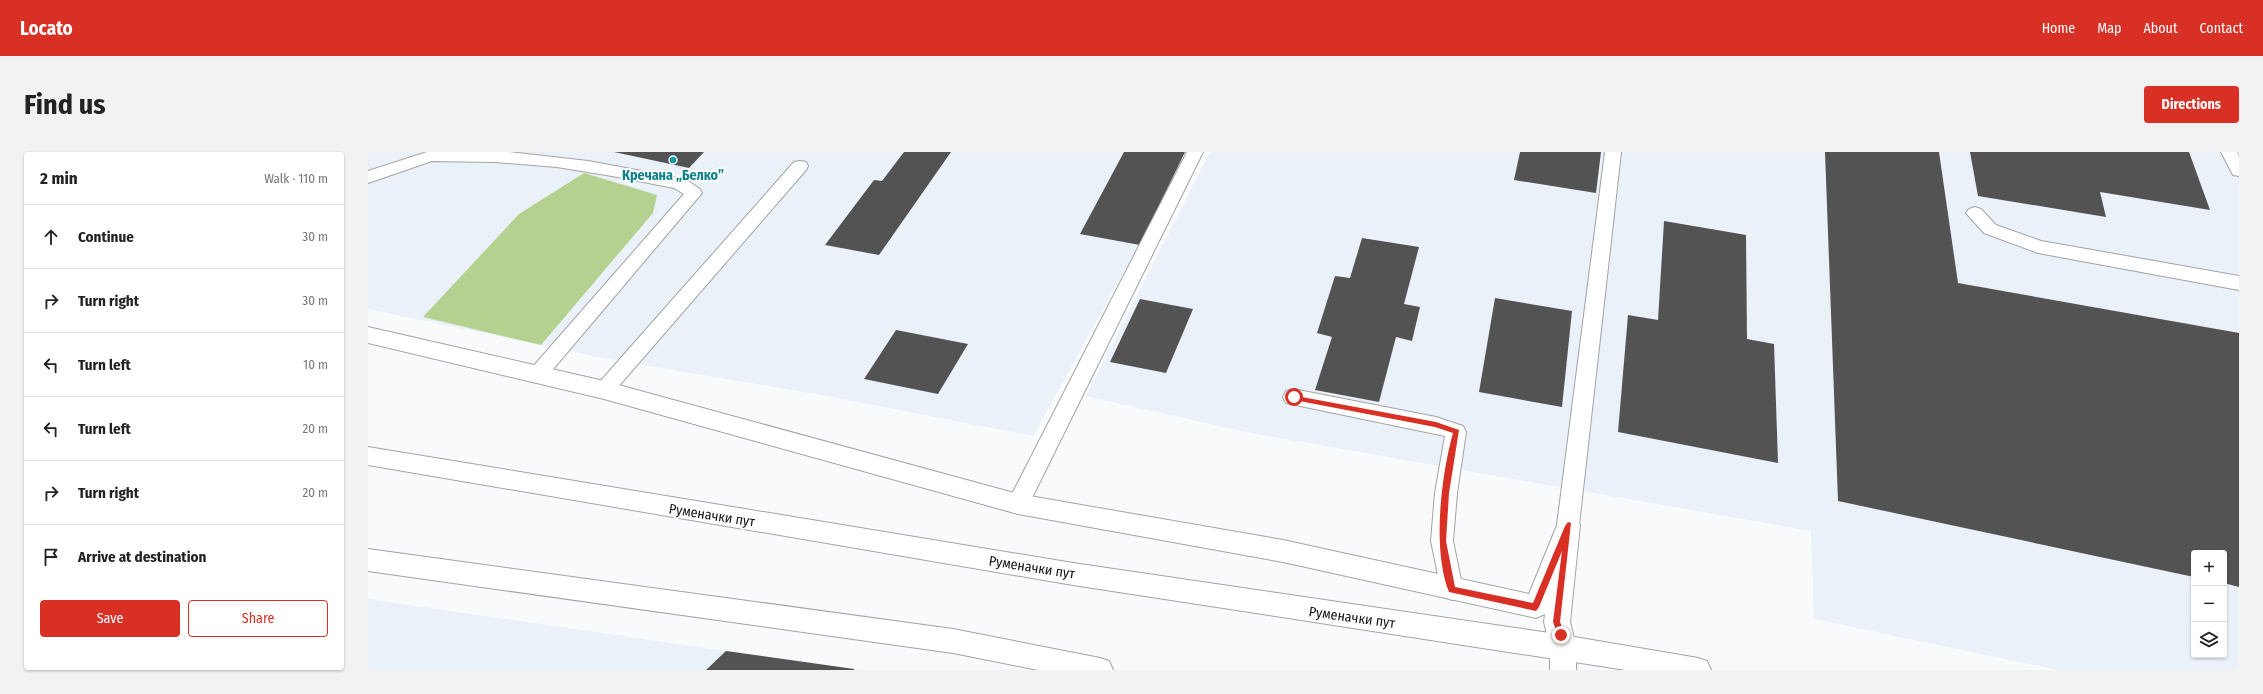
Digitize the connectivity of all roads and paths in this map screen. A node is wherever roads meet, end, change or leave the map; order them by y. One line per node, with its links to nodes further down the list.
1 (1194, 152): 14 (lane)
2 (1613, 152): 15 (lane)
3 (2230, 152): 5 (lane)
4 (800, 166): 11 (lane)
5 (2239, 170)
6 (368, 177): 10 (lane)
7 (1975, 213): 8 (lane)
8 (2239, 283)
9 (368, 335): 10 (street)
10 (537, 375): 11 (street)
11 (604, 390): 14 (street)
12 (1294, 397): 17 (lane)
13 (368, 456): 18 (street, Руменачки пут)
14 (1018, 504): 17 (street)
15 (1568, 526): 17 (street); 18 (street)
16 (368, 560): 19 (street)
17 (1452, 590)
18 (1563, 658): 20 (street, Руменачки пут)
19 (1100, 670)
20 (1698, 670)

